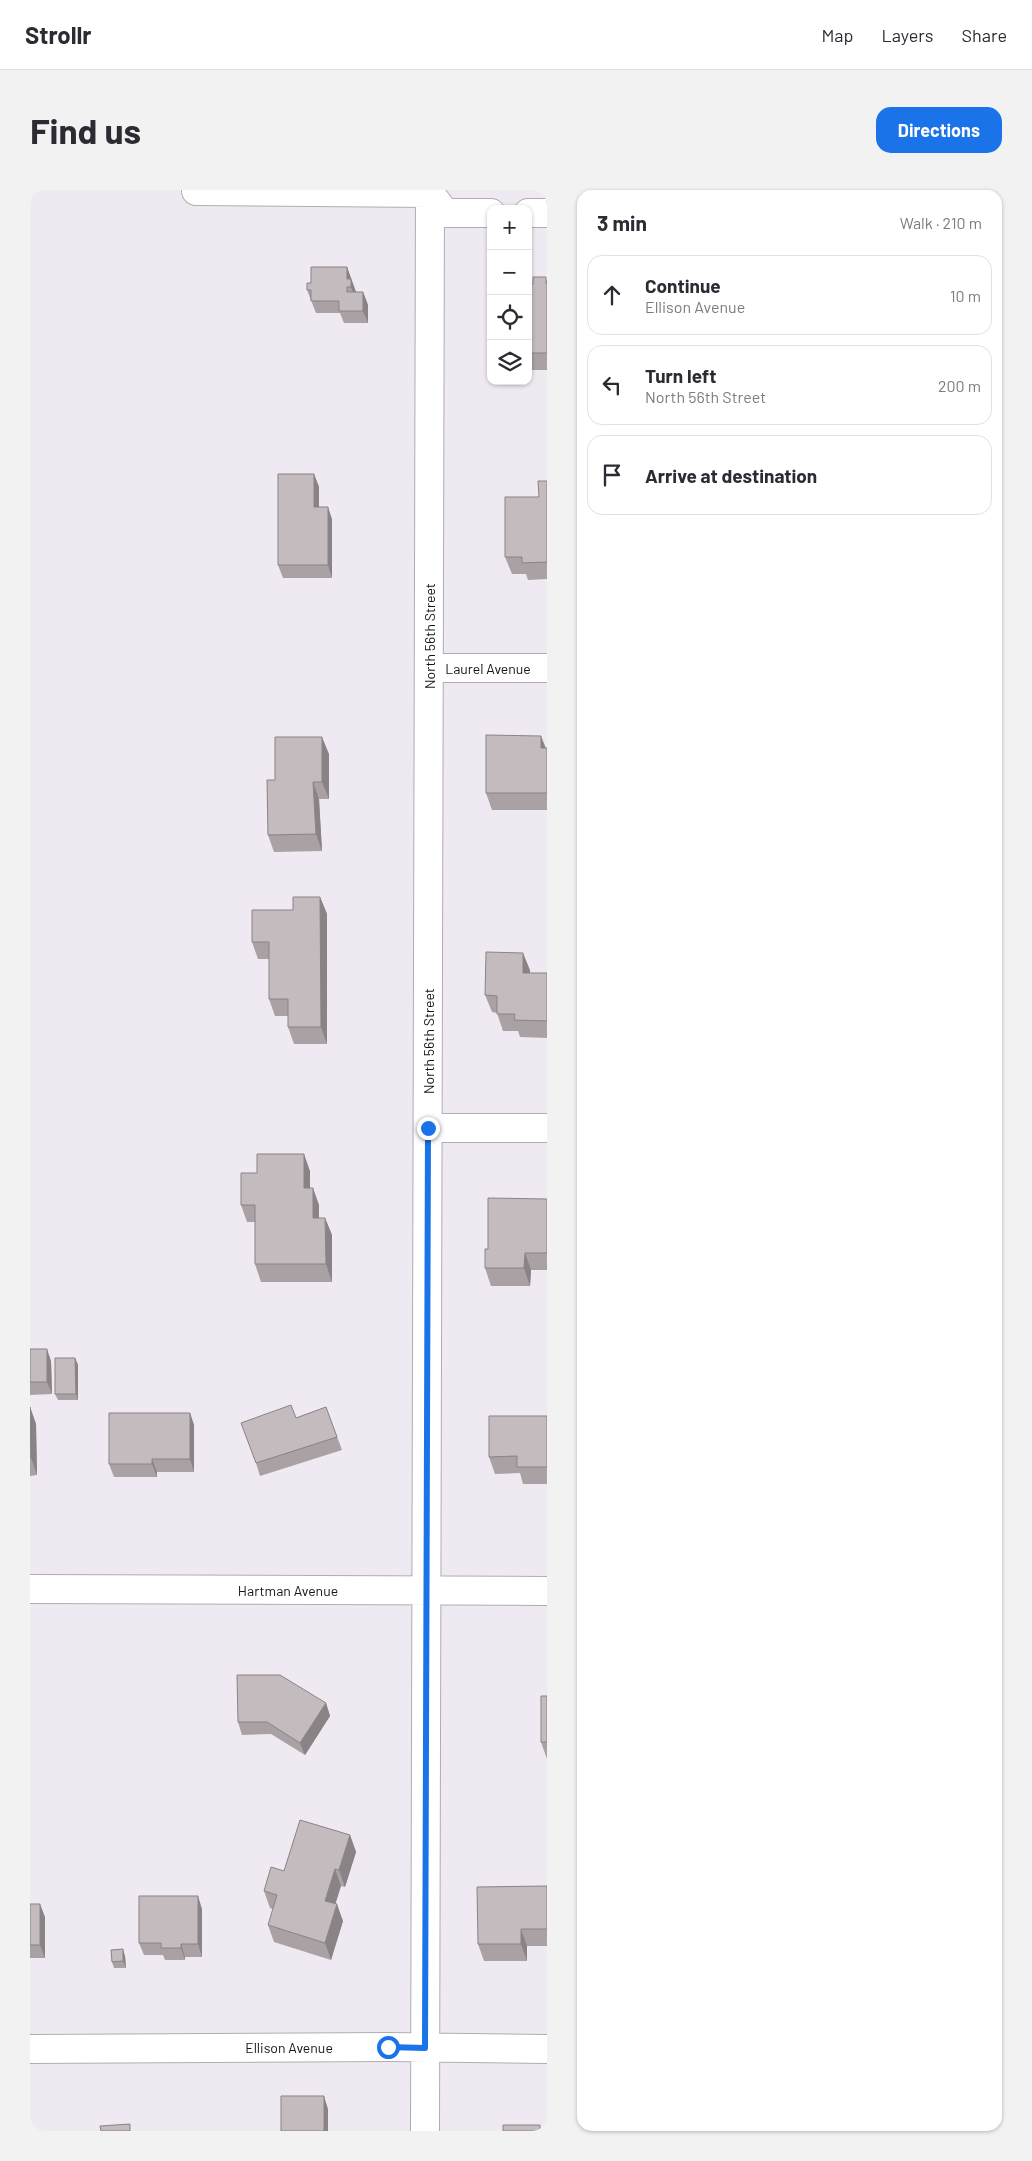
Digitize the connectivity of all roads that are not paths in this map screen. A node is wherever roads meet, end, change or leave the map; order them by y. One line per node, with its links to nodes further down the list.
1 (196, 191): 2 (street)
2 (430, 191): 3 (street); 6 (street, North 56th Street)
3 (487, 213)
4 (532, 213): 5 (street)
5 (547, 213)
6 (429, 668): 7 (street, Laurel Avenue); 8 (street, North 56th Street)
7 (547, 668)
8 (428, 1128): 9 (street); 11 (street, North 56th Street)
9 (547, 1128)
10 (30, 1589): 11 (street, Hartman Avenue)
11 (427, 1591): 12 (street, Hartman Avenue); 13 (street, North 56th Street)
12 (547, 1591)
13 (425, 2048): 14 (street, Ellison Avenue); 15 (street, Ellison Avenue); 16 (street, North 56th Street)
14 (547, 2048)
15 (30, 2049)
16 (424, 2131)

